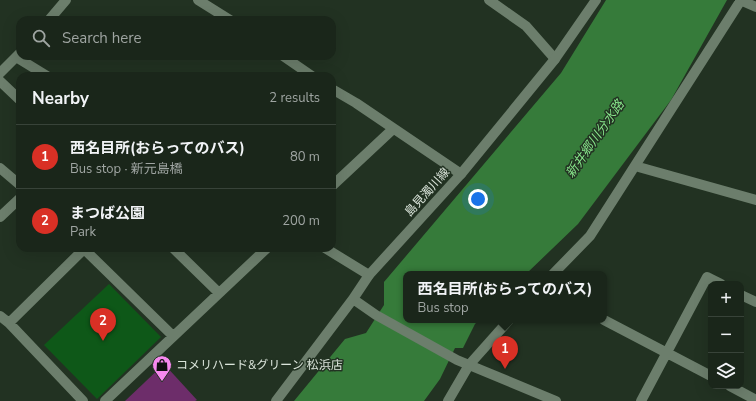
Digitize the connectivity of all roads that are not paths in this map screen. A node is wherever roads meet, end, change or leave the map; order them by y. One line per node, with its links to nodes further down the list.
1 (66, 0): 7 (street)
2 (198, 0): 8 (street)
3 (489, 0): 10 (street)
4 (596, 0): 10 (street, 島見濁川線)
5 (740, 0): 6 (street); 20 (street)
6 (756, 7)
7 (52, 16)
8 (224, 16)
9 (16, 57): 15 (street)
10 (555, 59): 22 (street, 島見濁川線)
11 (25, 60): 13 (street)
12 (289, 60): 14 (street)
13 (41, 72)
14 (306, 72)
15 (0, 73)
16 (0, 81): 18 (street)
17 (336, 91): 19 (street)
18 (16, 96)
19 (394, 129): 22 (street); 24 (street)
20 (634, 166): 25 (street); 33 (street)
21 (0, 168): 23 (street)
22 (461, 174): 34 (street, 島見濁川線)
23 (16, 182)
24 (336, 182)
25 (756, 200)
26 (16, 202): 27 (street)
27 (0, 217)
28 (81, 252): 42 (street)
29 (87, 252): 44 (street)
30 (180, 252): 36 (street)
31 (263, 252): 36 (street)
32 (332, 252): 34 (street)
33 (556, 271)
34 (369, 275): 38 (street, 島見濁川線)
35 (715, 281): 45 (street)
36 (219, 293): 44 (street)
37 (744, 296): 39 (street)
38 (353, 299): 46 (street); 52 (street, 島見濁川線)
39 (756, 302)
40 (0, 316): 42 (street)
41 (607, 322): 45 (street)
42 (9, 323): 50 (street)
43 (506, 323): 46 (street)
44 (173, 336): 51 (street)
45 (667, 353): 47 (street); 55 (street)
46 (469, 365): 53 (street); 54 (street)
47 (708, 374)
48 (736, 389): 49 (street)
49 (756, 400)
50 (83, 401)
51 (105, 401)
52 (276, 401)
53 (448, 401)
54 (556, 401)
55 (641, 401)

